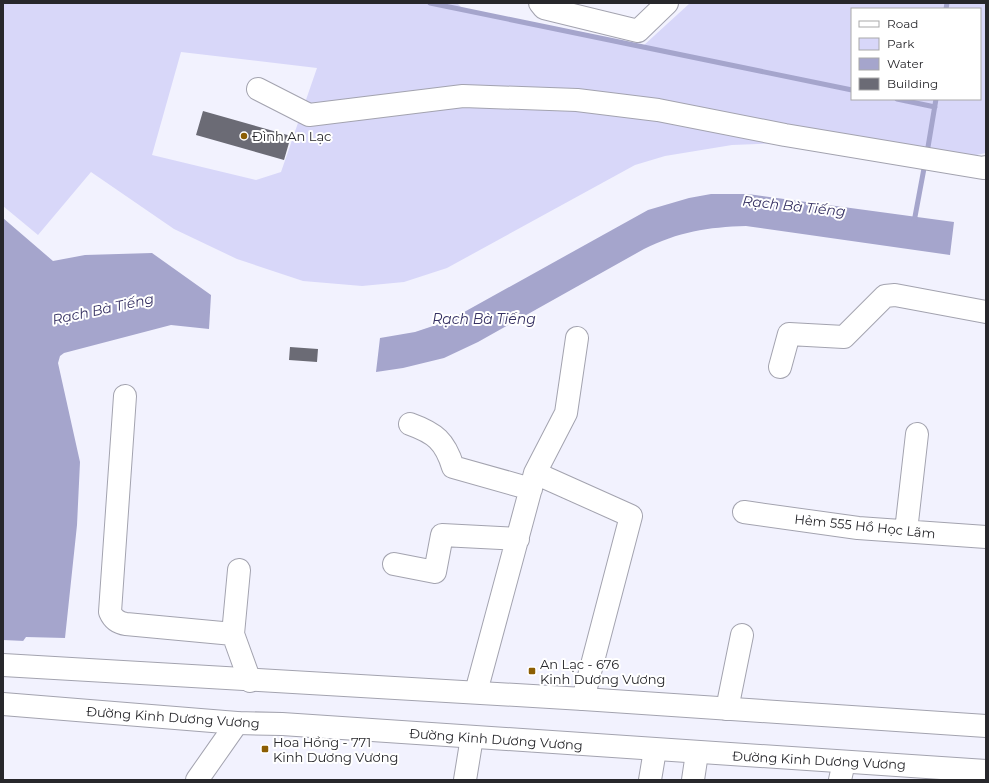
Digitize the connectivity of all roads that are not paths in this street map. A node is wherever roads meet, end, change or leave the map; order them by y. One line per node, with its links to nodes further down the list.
1 (540, 3): 2 (main road)
2 (667, 3)
3 (258, 89): 4 (main road)
4 (986, 167)
5 (986, 312): 7 (main road)
6 (577, 338): 11 (main road)
7 (780, 366)
8 (125, 396): 18 (main road)
9 (410, 424): 11 (main road)
10 (917, 434): 13 (main road)
11 (533, 481): 15 (main road); 23 (main road)
12 (744, 512): 13 (main road, Hẻm 555 Hồ Học Lãm)
13 (906, 530): 14 (main road, Hẻm 555 Hồ Học Lãm)
14 (986, 537)
15 (518, 539): 16 (main road); 22 (main road)
16 (394, 564)
17 (239, 570): 18 (main road)
18 (234, 634): 21 (main road)
19 (742, 635): 25 (main road)
20 (3, 665): 21 (main road)
21 (250, 681): 22 (main road)
22 (476, 692): 23 (main road)
23 (583, 699): 25 (main road)
24 (5, 704): 26 (main road, Đường Kinh Dương Vương)
25 (727, 709): 27 (main road)
26 (237, 723): 28 (main road, Đường Kinh Dương Vương); 33 (main road)
27 (986, 726)
28 (472, 737): 29 (main road, Đường Kinh Dương Vương); 34 (main road)
29 (655, 750): 30 (main road, Đường Kinh Dương Vương); 35 (main road)
30 (697, 753): 31 (main road, Đường Kinh Dương Vương); 36 (main road)
31 (842, 771): 32 (main road, Đường Kinh Dương Vương)
32 (986, 772)
33 (197, 780)
34 (465, 780)
35 (650, 780)
36 (693, 780)

